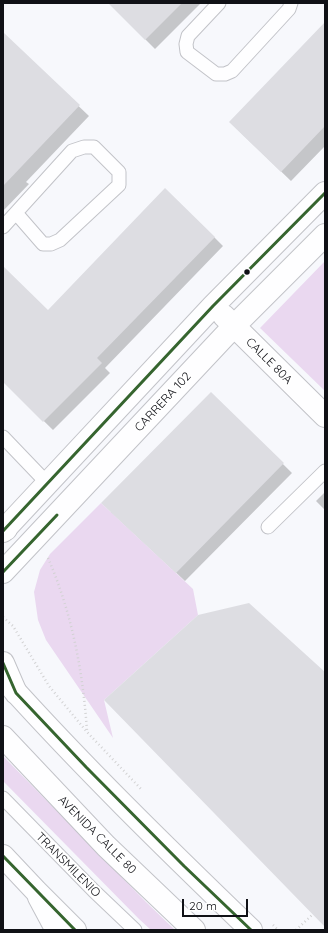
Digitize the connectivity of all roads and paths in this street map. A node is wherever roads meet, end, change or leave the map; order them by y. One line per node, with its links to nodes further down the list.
1 (219, 3): 2 (lane)
2 (291, 3)
3 (325, 193): 7 (main road)
4 (16, 213): 4 (lane); 5 (lane)
5 (3, 226)
6 (325, 235): 8 (main road, CARRERA 102)
7 (213, 306): 8 (main road, CALLE 80A); 12 (main road)
8 (234, 326): 9 (main road, CALLE 80A); 16 (main road, CARRERA 102)
9 (325, 416)
10 (3, 437): 12 (lane)
11 (325, 471): 13 (lane)
12 (48, 484): 14 (main road)
13 (268, 527)
14 (4, 530)
15 (46, 554): 20 (path)
16 (3, 572)
17 (3, 617): 20 (path)
18 (3, 663): 19 (main road)
19 (10, 686): 32 (main road)
20 (87, 732): 22 (path)
21 (3, 737): 31 (main road, AVENIDA CALLE 80)
22 (147, 794)
23 (3, 798): 30 (lane, TRANSMILENIO)
24 (3, 856): 25 (main road)
25 (36, 891): 28 (main road); 29 (main road)
26 (312, 915): 34 (path)
27 (272, 924): 33 (path)
28 (55, 930)
29 (75, 930)
30 (134, 930)
31 (194, 930)
32 (251, 930)
33 (278, 930)
34 (296, 930)

